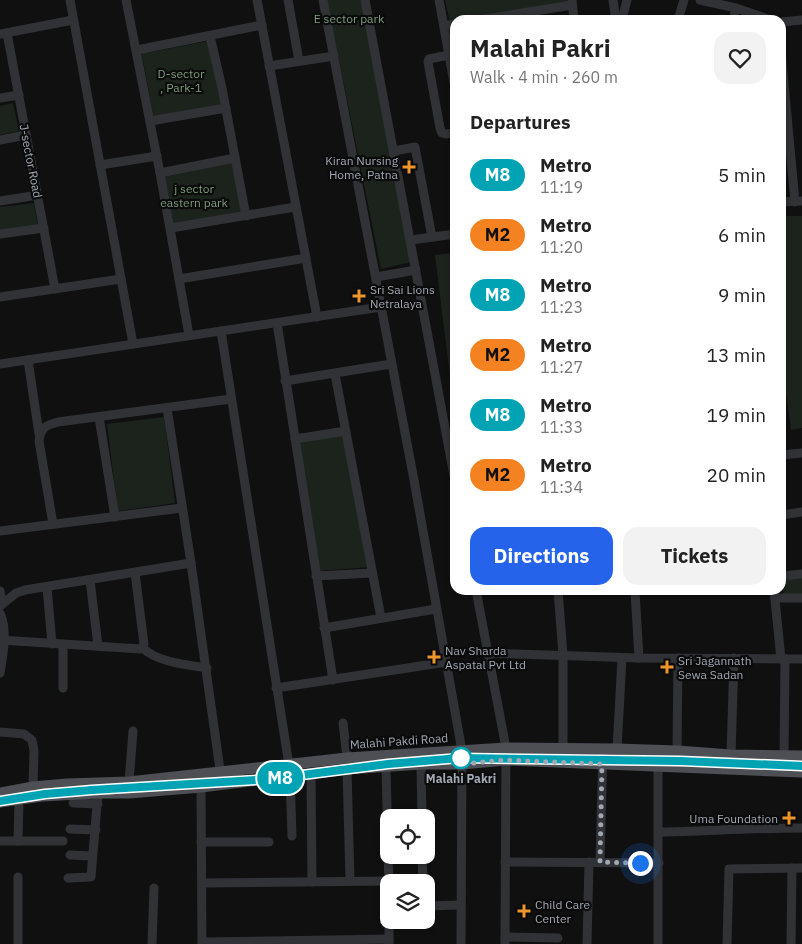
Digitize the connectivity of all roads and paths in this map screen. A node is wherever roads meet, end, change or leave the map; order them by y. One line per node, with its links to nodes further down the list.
1 (70, 0): 21 (street)
2 (127, 0): 29 (street)
3 (257, 0): 25 (street)
4 (288, 0): 33 (street)
5 (323, 0): 31 (street)
6 (364, 0): 43 (street)
7 (439, 0): 26 (street)
8 (613, 0): 16 (street)
9 (627, 0): 17 (street)
10 (684, 0): 18 (street)
11 (700, 0): 13 (street)
12 (572, 2): 14 (street); 15 (street)
13 (736, 8): 19 (street); 20 (street)
14 (505, 15)
15 (573, 15)
16 (615, 15)
17 (623, 15)
18 (680, 15)
19 (734, 15)
20 (756, 15)
21 (73, 20): 27 (street); 46 (street)
22 (802, 20): 23 (street)
23 (786, 22)
24 (450, 25): 26 (street)
25 (262, 26): 28 (street); 34 (street)
26 (444, 26): 30 (street)
27 (4, 34): 35 (street, J-sector Road)
28 (210, 36): 29 (street); 37 (street)
29 (137, 50): 38 (street)
30 (449, 55): 32 (street); 39 (street)
31 (334, 56): 33 (street); 61 (street)
32 (450, 60)
33 (299, 61): 34 (street)
34 (269, 66): 51 (street)
35 (19, 95): 36 (street); 40 (street, J-sector Road)
36 (0, 98)
37 (226, 108): 38 (street); 45 (street)
38 (150, 121): 44 (street)
39 (450, 134)
40 (26, 135): 41 (street); 48 (street, J-sector Road)
41 (0, 140)
42 (786, 148): 50 (street)
43 (394, 151): 57 (street); 58 (street)
44 (157, 156): 46 (street); 47 (street)
45 (235, 158): 47 (street); 52 (street)
46 (100, 165): 62 (street)
47 (160, 174): 54 (street)
48 (38, 195): 49 (street); 53 (street, J-sector Road)
49 (0, 201)
50 (798, 201)
51 (295, 207): 52 (street); 59 (street)
52 (246, 216): 54 (street)
53 (44, 228): 55 (street); 64 (street, J-sector Road)
54 (171, 228): 63 (street)
55 (0, 234)
56 (450, 235): 57 (street)
57 (432, 237): 58 (street)
58 (411, 240): 60 (street)
59 (306, 258): 63 (street); 67 (street)
60 (416, 270): 61 (street); 84 (street)
61 (376, 277): 66 (street)
62 (121, 279): 64 (street); 71 (street)
63 (179, 279): 70 (street)
64 (55, 289): 65 (street)
65 (0, 297)
66 (381, 307): 67 (street); 74 (street)
67 (316, 317): 68 (street)
68 (277, 323): 69 (street); 76 (street)
69 (220, 330): 70 (street); 77 (street)
70 (189, 335): 71 (street)
71 (133, 344): 72 (street)
72 (28, 360): 73 (street); 81 (street)
73 (0, 364)
74 (391, 364): 75 (street); 108 (street)
75 (335, 374): 76 (street); 80 (street)
76 (285, 381): 82 (street)
77 (231, 399): 78 (street); 129 (street)
78 (167, 408): 79 (street); 86 (street)
79 (99, 417): 81 (street); 89 (street)
80 (346, 431): 82 (street); 94 (street)
81 (39, 434): 90 (street)
82 (295, 439): 96 (street)
83 (802, 453): 85 (street)
84 (450, 454)
85 (786, 455)
86 (182, 508): 89 (street); 92 (street)
87 (802, 512): 88 (street)
88 (786, 514)
89 (115, 517): 90 (street)
90 (54, 524): 91 (street)
91 (0, 531)
92 (191, 563): 93 (street); 125 (street)
93 (135, 573): 98 (street); 115 (street)
94 (372, 573): 96 (street); 109 (street)
95 (802, 574): 97 (street)
96 (316, 576): 110 (street)
97 (786, 576)
98 (90, 580): 99 (street); 114 (street)
99 (47, 587): 107 (street); 112 (street)
100 (0, 591): 107 (street)
101 (477, 595): 116 (street)
102 (558, 595): 117 (street)
103 (635, 595): 119 (street)
104 (774, 595): 122 (street)
105 (781, 595): 106 (street)
106 (802, 598)
107 (1, 607): 111 (street)
108 (436, 609): 109 (street); 124 (street)
109 (381, 618): 110 (street)
110 (324, 628): 127 (street)
111 (2, 640): 112 (street); 126 (street)
112 (52, 644): 113 (street)
113 (63, 644): 114 (street); 128 (street)
114 (98, 646): 115 (street)
115 (143, 648): 125 (street)
116 (488, 653): 117 (street); 133 (street)
117 (563, 655): 118 (street); 134 (street)
118 (622, 658): 119 (street); 136 (street)
119 (638, 658): 120 (street)
120 (678, 658): 121 (street); 138 (street)
121 (734, 658): 122 (street); 139 (street)
122 (783, 659): 123 (street); 140 (street)
123 (802, 659)
124 (447, 662): 127 (street); 137 (street)
125 (207, 668): 151 (street)
126 (0, 673)
127 (332, 680): 129 (street)
128 (63, 688)
129 (276, 688): 150 (street)
130 (343, 723): 144 (street)
131 (134, 731): 154 (street)
132 (0, 732): 156 (street)
133 (506, 748): 134 (main road, Malahi Pakdi Road); 137 (main road, Malahi Pakdi Road); 142 (street)
134 (558, 749): 135 (main road, Malahi Pakdi Road); 143 (main road)
135 (603, 749): 136 (main road, Malahi Pakdi Road); 147 (street)
136 (617, 749): 138 (main road, Malahi Pakdi Road)
137 (462, 751): 144 (main road, Malahi Pakdi Road); 146 (street)
138 (677, 751): 139 (main road, Malahi Pakdi Road)
139 (731, 755): 140 (main road, Malahi Pakdi Road)
140 (784, 755): 141 (main road, Malahi Pakdi Road)
141 (802, 756)
142 (506, 760): 143 (main road, Malahi Pakdi Road); 146 (main road, Malahi Pakdi Road); 175 (street)
143 (554, 762): 147 (main road, Malahi Pakdi Road)
144 (347, 764): 149 (main road, Malahi Pakdi Road); 150 (main road, Malahi Pakdi Road); 153 (main road, Malahi Pakdi Road); 184 (street)
145 (421, 764): 146 (main road, Malahi Pakdi Road); 149 (main road, Malahi Pakdi Road); 162 (street)
146 (462, 764): 189 (street)
147 (602, 764): 148 (main road, Malahi Pakdi Road); 177 (street)
148 (658, 766): 152 (main road, Malahi Pakdi Road); 166 (street)
149 (386, 767): 181 (street)
150 (290, 770): 151 (main road, Malahi Pakdi Road); 153 (main road, Malahi Pakdi Road); 155 (main road, Malahi Pakdi Road); 167 (street)
151 (220, 771): 154 (main road, Malahi Pakdi Road); 155 (street)
152 (802, 772)
153 (311, 773): 185 (street)
154 (129, 782): 156 (main road, Malahi Pakdi Road)
155 (222, 784): 157 (main road, Malahi Pakdi Road)
156 (33, 787): 158 (main road, Malahi Pakdi Road)
157 (201, 787): 159 (main road, Malahi Pakdi Road); 171 (street)
158 (2, 797): 160 (main road, Malahi Pakdi Road)
159 (98, 798): 160 (main road, Malahi Pakdi Road); 161 (street); 165 (street)
160 (19, 799): 169 (street)
161 (74, 803)
162 (422, 809)
163 (802, 828): 166 (street)
164 (70, 829): 165 (street)
165 (96, 830): 174 (street)
166 (659, 832): 178 (street)
167 (292, 836)
168 (0, 841): 169 (street)
169 (18, 841): 170 (street)
170 (63, 841)
171 (201, 842): 172 (street); 186 (street)
172 (269, 842)
173 (70, 855): 174 (street)
174 (92, 856): 183 (street)
175 (505, 862): 176 (street); 193 (street)
176 (589, 862): 177 (street); 201 (street)
177 (600, 862): 178 (street)
178 (659, 863): 202 (street)
179 (792, 868): 180 (street); 203 (street); 204 (street)
180 (802, 868)
181 (389, 874)
182 (18, 878): 198 (street)
183 (68, 878)
184 (350, 881): 185 (street); 187 (street)
185 (312, 882): 186 (street)
186 (202, 883): 197 (street)
187 (380, 884)
188 (154, 888): 199 (street)
189 (460, 905): 190 (street); 200 (street)
190 (435, 906)
191 (389, 929): 196 (street)
192 (558, 938): 193 (street)
193 (505, 940)
194 (261, 942): 195 (street); 197 (street)
195 (328, 942): 196 (street)
196 (389, 942)
197 (202, 943)
198 (18, 944)
199 (152, 944)
200 (461, 944)
201 (587, 944)
202 (658, 944)
203 (727, 944)
204 (791, 944)

